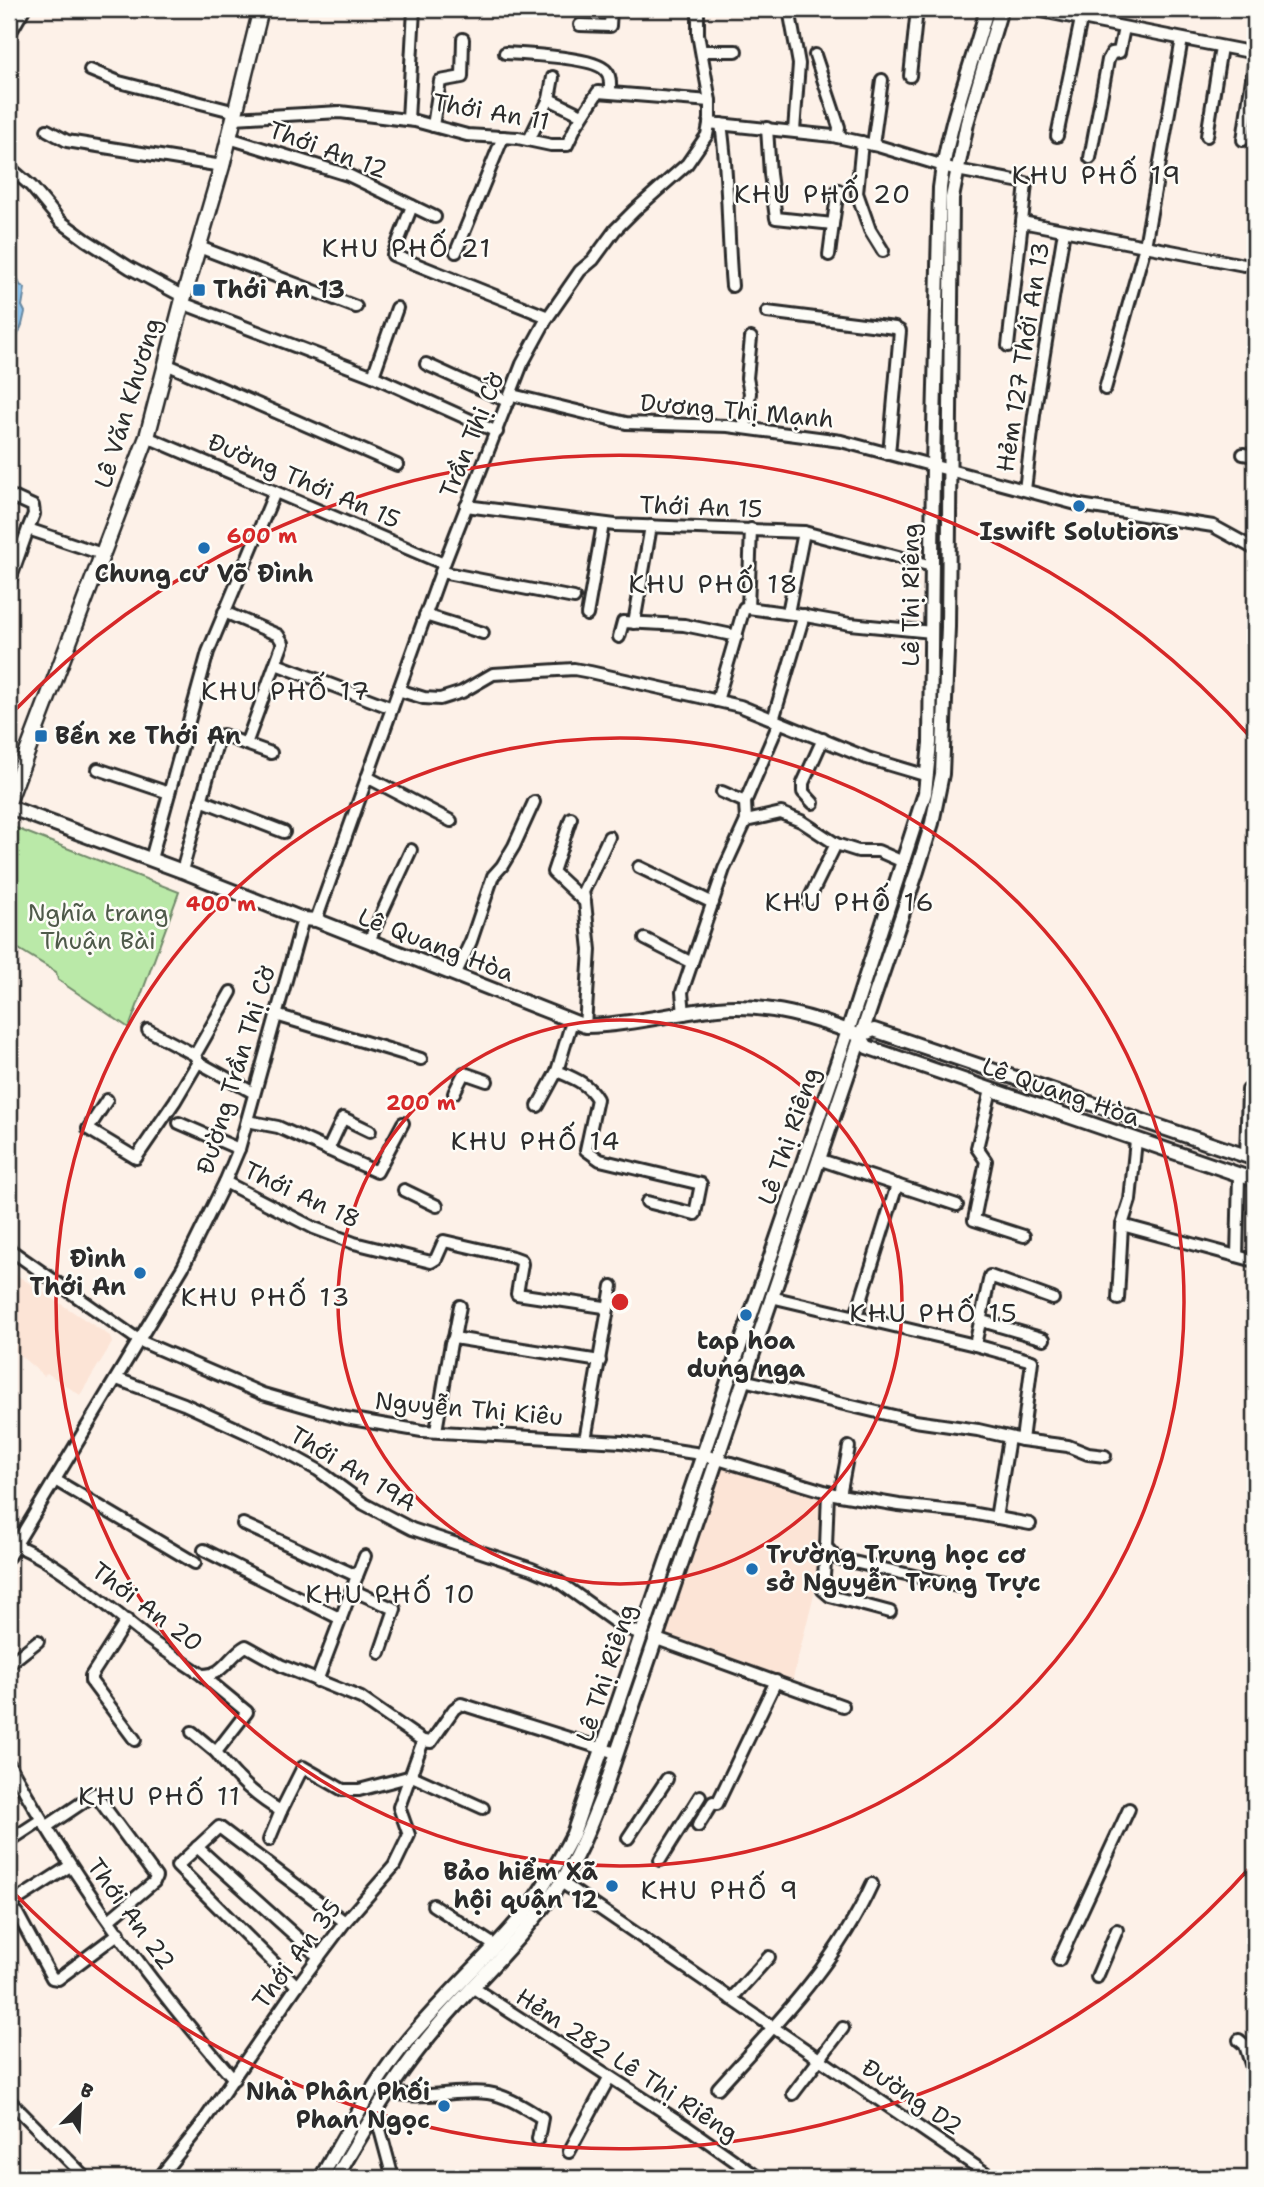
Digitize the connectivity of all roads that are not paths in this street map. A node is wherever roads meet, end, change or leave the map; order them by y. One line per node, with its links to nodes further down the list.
1 (24, 9): 14 (street)
2 (261, 9): 30 (main road, Lê Văn Khương)
3 (414, 9): 32 (street)
4 (611, 9): 12 (street)
5 (698, 9): 18 (street, Trần Thị Cờ)
6 (789, 9): 37 (street)
7 (917, 9): 24 (street)
8 (987, 9): 47 (street, Lê Thị Riêng)
9 (1001, 9): 50 (street, Lê Thị Riêng)
10 (1031, 9): 11 (street)
11 (1081, 19): 13 (street); 38 (street)
12 (580, 25)
13 (1124, 28): 16 (street); 46 (street)
14 (9, 35)
15 (463, 39): 34 (street)
16 (1182, 39): 17 (street); 57 (street)
17 (1221, 47): 22 (street); 39 (street)
18 (702, 51): 19 (street); 29 (street, Trần Thị Cờ)
19 (736, 51)
20 (505, 53): 27 (street)
21 (815, 55): 41 (street)
22 (1255, 56): 44 (street)
23 (90, 70): 30 (street, Thới An 11)
24 (910, 76)
25 (553, 78): 28 (street)
26 (882, 80): 45 (street)
27 (610, 92): 29 (street); 31 (street, Thới An 11)
28 (549, 99): 31 (street); 43 (street)
29 (710, 101): 33 (street, Trần Thị Cờ)
30 (235, 115): 32 (street, Thới An 11); 42 (main road, Lê Văn Khương)
31 (582, 115): 43 (street, Thới An 11)
32 (408, 120): 34 (street, Thới An 11)
33 (715, 124): 35 (street); 63 (street); 68 (street, Trần Thị Cờ)
34 (433, 126): 40 (street, Thới An 11)
35 (767, 128): 37 (street); 55 (street)
36 (47, 131): 48 (street)
37 (794, 131): 41 (street)
38 (1057, 136)
39 (1207, 136)
40 (503, 137): 43 (street, Thới An 11); 60 (street)
41 (838, 137): 45 (street)
42 (229, 138): 48 (main road, Lê Văn Khương); 52 (street, Thới An 12)
43 (529, 140)
44 (1243, 140)
45 (867, 144): 47 (street); 59 (street)
46 (1090, 158)
47 (943, 164): 50 (street); 83 (street, Lê Thị Riêng)
48 (222, 166): 58 (main road, Lê Văn Khương)
49 (9, 167): 64 (street)
50 (957, 170): 54 (street); 84 (street, Lê Thị Riêng)
51 (838, 190): 55 (street)
52 (412, 206): 53 (street, Thới An 12); 68 (street)
53 (435, 217)
54 (1021, 222): 56 (street); 70 (street)
55 (833, 224): 61 (street)
56 (1064, 231): 57 (street); 85 (street, Hẻm 127 Thới An 13)
57 (1145, 246): 62 (street); 74 (street)
58 (198, 247): 64 (main road, Lê Văn Khương); 65 (street)
59 (883, 251)
60 (456, 252)
61 (829, 255)
62 (1244, 265)
63 (732, 286)
64 (183, 300): 71 (main road, Lê Văn Khương); 73 (street)
65 (356, 307)
66 (397, 307): 73 (street)
67 (768, 312): 79 (street)
68 (548, 317): 75 (street, Trần Thị Cờ)
69 (751, 338): 76 (street)
70 (1009, 346)
71 (166, 364): 78 (main road, Lê Văn Khương); 82 (street)
72 (426, 364): 75 (street, Dương Thị Mạnh)
73 (373, 376): 77 (street)
74 (1105, 389)
75 (511, 399): 76 (street, Dương Thị Mạnh); 77 (street, Trần Thị Cờ)
76 (745, 428): 79 (street, Dương Thị Mạnh)
77 (496, 432): 88 (street, Trần Thị Cờ)
78 (147, 437): 86 (street, Đường Thới An 15); 97 (main road, Lê Văn Khương)
79 (889, 454): 83 (street, Dương Thị Mạnh)
80 (1243, 454): 81 (street)
81 (1255, 456)
82 (397, 465)
83 (933, 465): 84 (street, Dương Thị Mạnh); 98 (street, Lê Thị Riêng)
84 (948, 469): 85 (street, Dương Thị Mạnh); 156 (street, Lê Thị Riêng)
85 (1025, 490): 95 (street, Dương Thị Mạnh)
86 (275, 492): 99 (street, Đường Thới An 15); 103 (street)
87 (9, 495): 91 (street)
88 (466, 506): 89 (street, Thới An 15); 99 (street, Trần Thị Cờ)
89 (603, 524): 90 (street, Thới An 15); 106 (street)
90 (651, 526): 92 (street, Thới An 15); 108 (street)
91 (28, 529): 96 (street); 97 (street)
92 (751, 530): 93 (street, Thới An 15); 102 (street)
93 (804, 532): 98 (street, Thới An 15); 104 (street)
94 (9, 548): 96 (street)
95 (1255, 548)
96 (21, 553): 100 (street)
97 (102, 554): 126 (main road, Lê Văn Khương)
98 (932, 566): 109 (street, Lê Thị Riêng)
99 (442, 568): 101 (street, Đường Thới An 15); 105 (street, Trần Thị Cờ)
100 (9, 583)
101 (574, 598)
102 (748, 608): 104 (street); 111 (street)
103 (224, 612): 113 (street); 125 (street)
104 (788, 613): 107 (street)
105 (425, 615): 110 (street); 114 (street, Trần Thị Cờ)
106 (587, 615)
107 (804, 615): 109 (street); 117 (street)
108 (634, 622): 111 (street); 112 (street)
109 (932, 632): 122 (street, Lê Thị Riêng)
110 (483, 633)
111 (737, 636): 115 (street)
112 (619, 637)
113 (276, 664): 116 (street); 119 (street)
114 (398, 691): 115 (street); 116 (street, Trần Thị Cờ)
115 (717, 701): 117 (street)
116 (392, 708): 123 (street, Trần Thị Cờ)
117 (776, 722): 118 (street); 129 (street)
118 (823, 739): 122 (street); 130 (street)
119 (246, 744): 120 (street); 127 (street)
120 (271, 753)
121 (98, 769): 125 (street)
122 (928, 773): 140 (street, Lê Thị Riêng)
123 (367, 777): 133 (street); 146 (street, Trần Thị Cờ)
124 (723, 792): 129 (street)
125 (169, 793): 139 (street)
126 (9, 800)
127 (201, 800): 135 (street); 142 (street)
128 (534, 802): 150 (street)
129 (745, 802): 134 (street)
130 (813, 803)
131 (9, 807): 139 (street, Lê Quang Hòa)
132 (571, 818): 144 (street)
133 (451, 821)
134 (746, 821): 137 (street); 145 (street)
135 (284, 832)
136 (609, 837): 144 (street)
137 (836, 844): 140 (street); 143 (street)
138 (411, 850): 148 (street)
139 (151, 859): 142 (street, Lê Quang Hòa)
140 (901, 861): 156 (street, Lê Thị Riêng)
141 (639, 867): 145 (street)
142 (182, 871): 146 (street, Lê Quang Hòa)
143 (808, 901)
144 (585, 902): 154 (street)
145 (713, 902): 149 (street)
146 (310, 919): 148 (street, Lê Quang Hòa); 153 (street, Đường Trần Thị Cờ)
147 (645, 939): 149 (street)
148 (369, 942): 150 (street, Lê Quang Hòa)
149 (692, 963): 152 (street)
150 (455, 975): 154 (street, Lê Quang Hòa)
151 (231, 992): 157 (street)
152 (684, 1014): 154 (street, Lê Quang Hòa); 156 (street, Lê Quang Hòa)
153 (276, 1015): 158 (street); 163 (street, Đường Trần Thị Cờ)
154 (578, 1023): 159 (street)
155 (148, 1030): 157 (street)
156 (854, 1033): 161 (street, Lê Quang Hòa); 174 (street, Lê Quang Hòa); 175 (street, Lê Thị Riêng); 209 (street, Lê Thị Riêng)
157 (197, 1058): 163 (street); 165 (street)
158 (421, 1059)
159 (557, 1072): 166 (street); 181 (street)
160 (487, 1081): 164 (street)
161 (991, 1090): 171 (street, Lê Quang Hòa); 185 (street)
162 (1248, 1090): 174 (street)
163 (254, 1093): 167 (street, Đường Trần Thị Cờ)
164 (454, 1093)
165 (107, 1100)
166 (538, 1106)
167 (247, 1121): 172 (street, Đường Trần Thị Cờ); 173 (street)
168 (179, 1122): 172 (street)
169 (403, 1123): 173 (street)
170 (370, 1131): 173 (street)
171 (1136, 1140): 176 (street, Lê Quang Hòa); 184 (street)
172 (239, 1150): 178 (street, Đường Trần Thị Cờ)
173 (328, 1150)
174 (1251, 1157)
175 (818, 1159): 179 (street); 190 (street, Lê Thị Riêng)
176 (1240, 1174): 177 (street, Lê Quang Hòa); 187 (street)
177 (1255, 1180)
178 (225, 1182): 194 (street, Thới An 18); 199 (street, Đường Trần Thị Cờ)
179 (897, 1185): 182 (street); 195 (street)
180 (404, 1190): 183 (street)
181 (647, 1202)
182 (957, 1205)
183 (437, 1206)
184 (1122, 1225): 187 (street); 191 (street)
185 (1024, 1236)
186 (9, 1249): 199 (street, Nguyễn Thị Kiêu)
187 (1237, 1256): 188 (street)
188 (1255, 1261)
189 (612, 1286): 194 (street)
190 (771, 1297): 195 (street); 203 (street, Lê Thị Riêng)
191 (1118, 1298)
192 (1052, 1299): 196 (street)
193 (460, 1306): 197 (street)
194 (607, 1312): 201 (street)
195 (856, 1316): 200 (street)
196 (982, 1321): 198 (street); 200 (street)
197 (454, 1338): 201 (street); 204 (street)
198 (1044, 1339)
199 (140, 1341): 202 (street, Đường Trần Thị Cờ); 204 (street, Nguyễn Thị Kiêu)
200 (975, 1345): 207 (street)
201 (600, 1361): 206 (street)
202 (117, 1379): 212 (street, Đường Trần Thị Cờ); 230 (street, Thới An 19A)
203 (743, 1380): 205 (street); 211 (street, Lê Thị Riêng)
204 (436, 1432): 206 (street, Nguyễn Thị Kiêu)
205 (1009, 1438): 207 (street); 215 (street)
206 (585, 1440): 209 (street, Nguyễn Thị Kiêu)
207 (1021, 1440): 210 (street)
208 (849, 1447): 214 (street)
209 (701, 1454): 211 (street, Nguyễn Thị Kiêu); 230 (street, Lê Thị Riêng)
210 (1105, 1456)
211 (716, 1457): 213 (street, Nguyễn Thị Kiêu); 231 (street, Lê Thị Riêng)
212 (55, 1480): 218 (street, Đường Trần Thị Cờ); 223 (street)
213 (828, 1492): 214 (street, Nguyễn Thị Kiêu); 219 (street)
214 (840, 1495): 215 (street, Nguyễn Thị Kiêu)
215 (996, 1518): 217 (street, Nguyễn Thị Kiêu)
216 (243, 1524): 224 (street)
217 (1030, 1524)
218 (16, 1545): 221 (street, Đường Trần Thị Cờ); 229 (street, Thới An 20)
219 (826, 1547): 225 (street); 227 (street)
220 (204, 1550): 228 (street)
221 (9, 1556)
222 (365, 1556): 224 (street)
223 (195, 1563)
224 (357, 1576): 226 (street)
225 (958, 1586)
226 (352, 1590): 228 (street); 233 (street)
227 (890, 1612)
228 (341, 1619): 236 (street)
229 (127, 1620): 235 (street, Thới An 20); 240 (street)
230 (640, 1634): 242 (street, Lê Thị Riêng)
231 (654, 1638): 237 (street); 244 (street, Lê Thị Riêng)
232 (38, 1641): 234 (street)
233 (380, 1653)
234 (9, 1664)
235 (202, 1675): 236 (street, Thới An 20); 243 (street)
236 (317, 1681): 241 (street, Thới An 20)
237 (776, 1681): 238 (street); 253 (street)
238 (843, 1706)
239 (192, 1732): 243 (street)
240 (135, 1740)
241 (423, 1741): 242 (street); 246 (street, Thới An 35)
242 (603, 1749): 244 (street); 268 (street, Lê Thị Riêng)
243 (216, 1752): 251 (street)
244 (616, 1753): 260 (street, Lê Thị Riêng)
245 (9, 1764): 252 (street, Thới An 22)
246 (412, 1776): 249 (street); 251 (street); 265 (street, Thới An 35)
247 (667, 1779): 254 (street)
248 (700, 1796): 258 (street)
249 (483, 1808)
250 (1129, 1809): 271 (street)
251 (281, 1811): 255 (street)
252 (44, 1824): 256 (street); 259 (street, Thới An 22); 264 (street)
253 (698, 1826)
254 (628, 1838)
255 (269, 1840)
256 (9, 1841)
257 (197, 1847): 265 (street); 269 (street); 273 (street)
258 (660, 1860)
259 (70, 1866): 263 (street); 264 (street, Thới An 22)
260 (561, 1882): 274 (street, Lê Thị Riêng); 275 (street, Đường D2)
261 (872, 1884): 276 (street)
262 (433, 1905): 268 (street)
263 (13, 1909): 267 (street)
264 (109, 1920): 267 (street, Thới An 22)
265 (345, 1922): 269 (street, Thới An 35)
266 (1117, 1930): 272 (street)
267 (119, 1933): 282 (street, Thới An 22)
268 (494, 1945): 283 (street, Lê Thị Riêng)
269 (319, 1956): 273 (street, Thới An 35)
270 (769, 1958): 275 (street)
271 (1059, 1960)
272 (1097, 1977)
273 (297, 1986): 282 (street, Thới An 35)
274 (472, 1987): 281 (street, Hẻm 282 Lê Thị Riêng); 283 (street, Lê Thị Riêng)
275 (731, 1999): 276 (street, Đường D2)
276 (772, 2028): 279 (street, Đường D2); 284 (street)
277 (844, 2028): 279 (street)
278 (1239, 2040): 280 (street)
279 (819, 2059): 285 (street); 296 (street, Đường D2)
280 (1255, 2077)
281 (609, 2078): 289 (street); 295 (street, Hẻm 282 Lê Thị Riêng)
282 (234, 2079): 291 (street, Thới An 35)
283 (381, 2088): 287 (street, Lê Thị Riêng); 288 (street); 292 (street, Lê Thị Riêng)
284 (718, 2088)
285 (793, 2094)
286 (9, 2100): 290 (street)
287 (375, 2110): 293 (street, Lê Thị Riêng); 294 (street)
288 (538, 2139)
289 (569, 2152)
290 (86, 2178)
291 (159, 2178)
292 (321, 2178)
293 (336, 2178)
294 (393, 2178)
295 (759, 2178)
296 (993, 2178)

